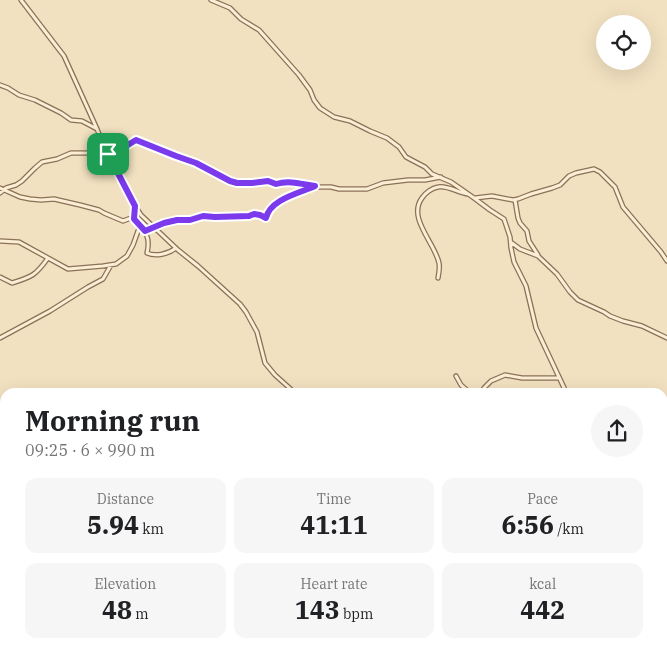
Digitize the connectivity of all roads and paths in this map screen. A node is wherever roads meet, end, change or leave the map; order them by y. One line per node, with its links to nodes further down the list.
1 (22, 0): 4 (street)
2 (211, 0): 6 (street)
3 (0, 85): 4 (street)
4 (98, 129): 5 (street)
5 (108, 154): 7 (street); 9 (street); 14 (street)
6 (442, 177): 7 (street); 11 (street)
7 (315, 186): 17 (street)
8 (0, 188): 9 (street)
9 (5, 190): 10 (street); 15 (street)
10 (0, 194)
11 (469, 194): 12 (street); 27 (street)
12 (474, 198): 13 (street); 20 (street)
13 (515, 200): 22 (street); 24 (street)
14 (135, 206): 15 (street); 17 (street)
15 (134, 219): 16 (street)
16 (142, 227): 18 (street); 25 (street)
17 (153, 227): 18 (street); 21 (street)
18 (145, 231): 21 (street)
19 (0, 241): 23 (street)
20 (511, 242): 22 (street); 31 (street)
21 (176, 248): 32 (street)
22 (538, 256): 29 (street)
23 (48, 258): 25 (street); 26 (street)
24 (667, 261)
25 (111, 265): 28 (street)
26 (0, 278)
27 (438, 278)
28 (0, 338)
29 (667, 338)
30 (456, 376): 33 (street)
31 (559, 378): 34 (street); 35 (street)
32 (290, 388)
33 (464, 388)
34 (484, 388)
35 (564, 388)

